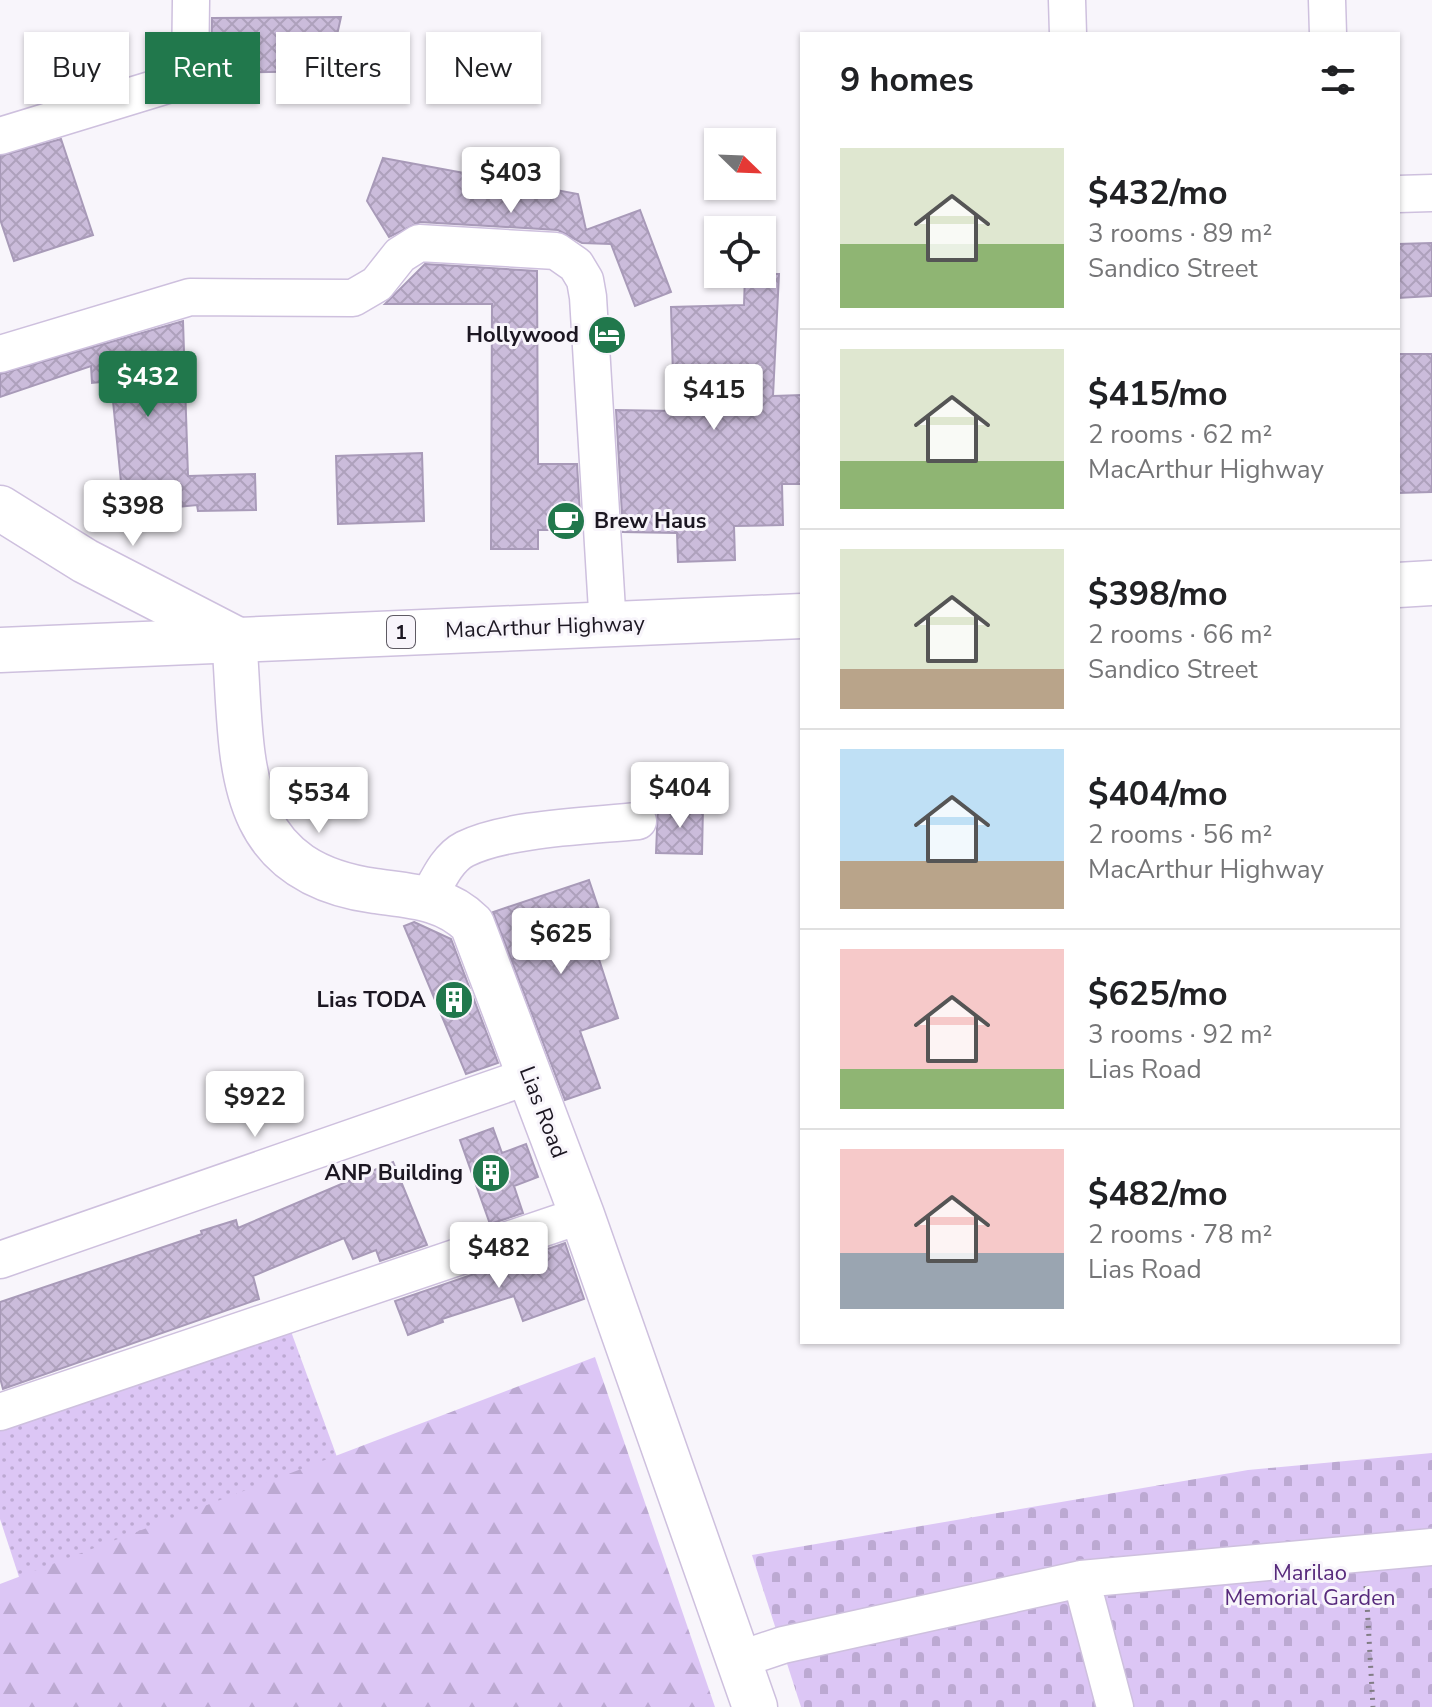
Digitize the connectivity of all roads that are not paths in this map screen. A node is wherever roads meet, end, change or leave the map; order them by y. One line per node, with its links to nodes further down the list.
1 (191, 0): 6 (street)
2 (1067, 0): 4 (street)
3 (1327, 0): 5 (street)
4 (1068, 32)
5 (1328, 32)
6 (0, 136)
7 (1432, 193): 8 (street)
8 (1400, 194)
9 (0, 354): 14 (street)
10 (0, 508): 15 (main road)
11 (1432, 583): 12 (main road)
12 (1400, 585)
13 (800, 616): 14 (main road, MacArthur Highway / 1)
14 (608, 627): 15 (main road, MacArthur Highway / 1)
15 (234, 638): 16 (main road, MacArthur Highway / 1); 18 (main road, Lias Road)
16 (3, 646)
17 (638, 821): 18 (street)
18 (428, 898): 19 (main road, Lias Road)
19 (529, 1076): 20 (main road, Lias Road); 21 (street)
20 (582, 1215): 22 (street); 25 (main road, Lias Road)
21 (0, 1260)
22 (0, 1412)
23 (1432, 1547): 24 (street)
24 (1081, 1579): 25 (street); 27 (street)
25 (741, 1659): 26 (main road, Lias Road)
26 (755, 1707)
27 (1115, 1707)

